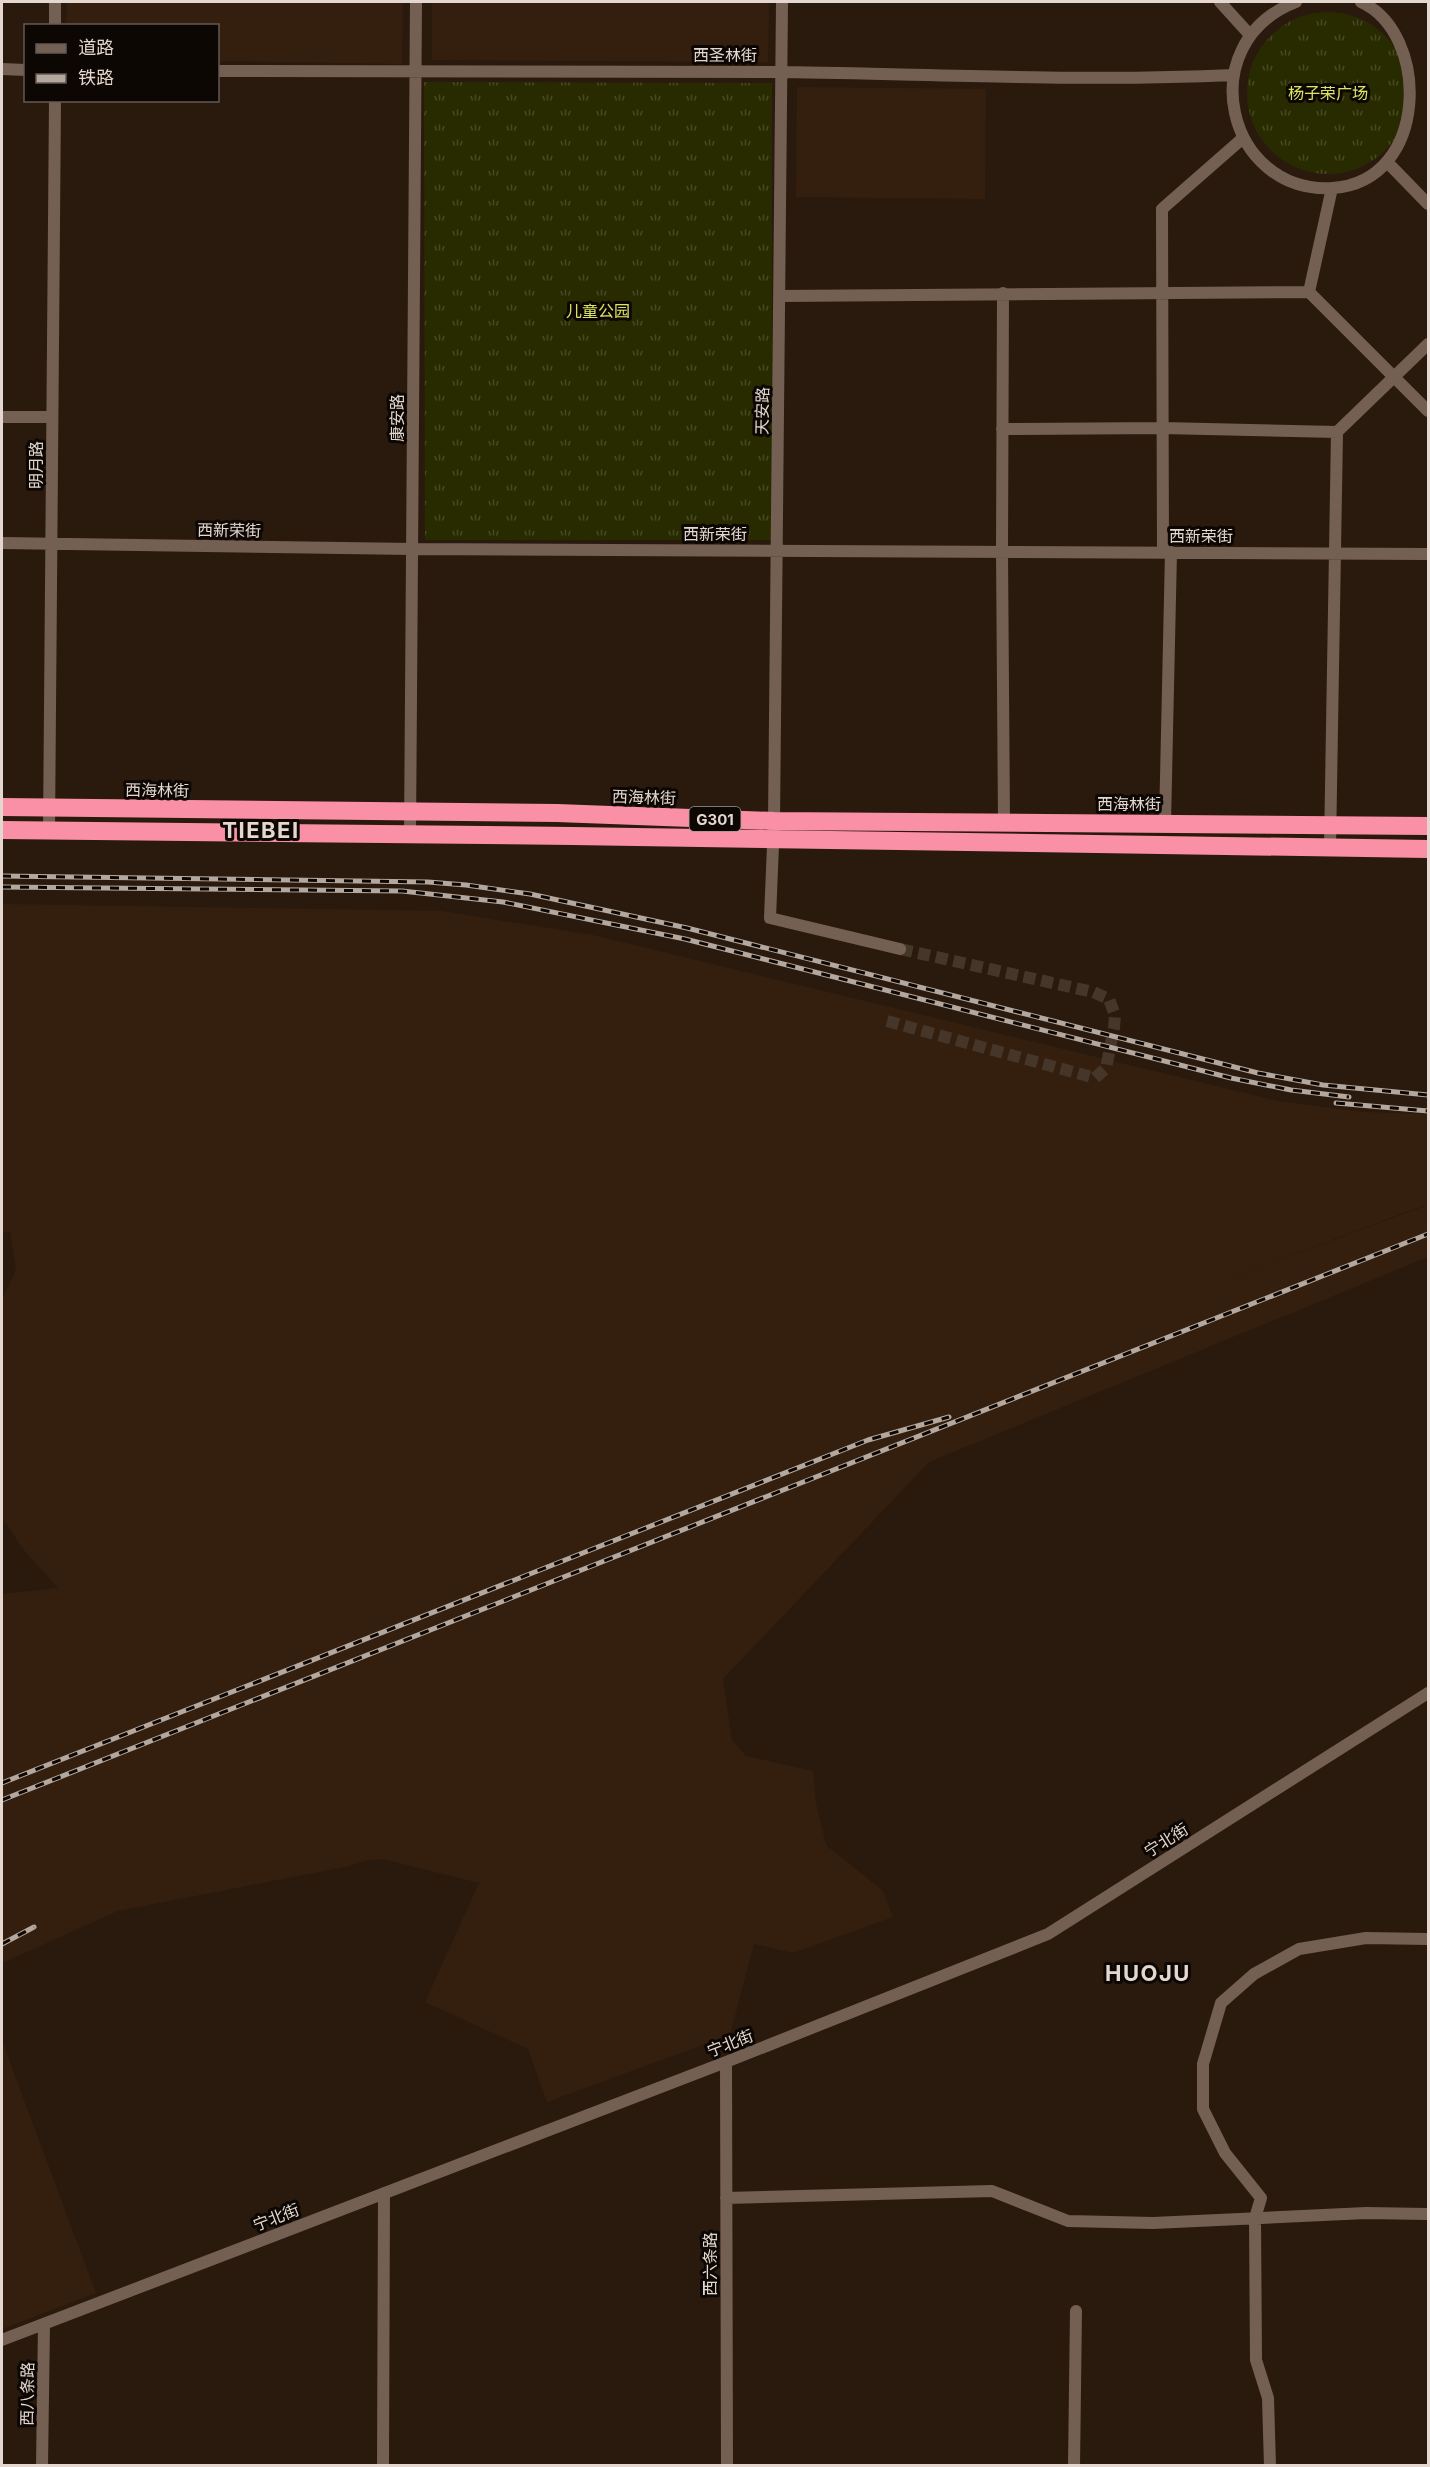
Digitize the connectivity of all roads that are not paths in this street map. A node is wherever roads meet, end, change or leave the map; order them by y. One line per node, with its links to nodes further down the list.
1 (55, 2): 7 (street)
2 (416, 2): 14 (street, 康安路)
3 (782, 2): 13 (street, 天安路)
4 (1220, 2): 8 (street)
5 (1296, 2): 8 (street)
6 (1361, 2): 9 (street)
7 (55, 24)
8 (1250, 35): 15 (street)
9 (1415, 48)
10 (2, 69): 11 (street)
11 (24, 70)
12 (219, 72): 14 (street, 西圣林街)
13 (782, 72): 14 (street, 西圣林街); 15 (street, 西圣林街); 25 (street, 天安路)
14 (416, 73): 36 (street, 康安路)
15 (1233, 75): 18 (street)
16 (55, 102): 30 (street, 明月路)
17 (1417, 132): 19 (street)
18 (1243, 138): 20 (street); 22 (street)
19 (1391, 166): 20 (street); 21 (street)
20 (1332, 188): 23 (street)
21 (1428, 204)
22 (1162, 292): 23 (street); 24 (street); 31 (street)
23 (1309, 292): 27 (street)
24 (1003, 294): 25 (street); 32 (street)
25 (779, 296): 37 (street, 天安路)
26 (1428, 344): 27 (street)
27 (1396, 377): 28 (street); 33 (street)
28 (1428, 411)
29 (2, 417): 30 (street)
30 (52, 417): 35 (street, 明月路)
31 (1163, 428): 32 (street); 33 (street); 39 (street)
32 (1002, 429): 38 (street)
33 (1337, 432): 40 (street)
34 (2, 543): 35 (street, 西新荣街)
35 (51, 544): 36 (street, 西新荣街); 43 (street, 明月路)
36 (412, 549): 37 (street, 西新荣街); 44 (street, 康安路)
37 (777, 550): 38 (street, 西新荣街); 51 (street, 天安路)
38 (1002, 551): 39 (street, 西新荣街); 45 (street)
39 (1167, 552): 40 (street, 西新荣街); 46 (street)
40 (1335, 553): 41 (street, 西新荣街); 47 (street)
41 (1428, 554)
42 (2, 807): 43 (highway, 西海林街 / G301)
43 (50, 808): 44 (highway, 西海林街 / G301); 50 (street, 明月路)
44 (411, 812): 51 (highway, 西海林街 / G301); 52 (street, 康安路)
45 (1004, 822): 46 (highway, 西海林街 / G301); 51 (highway, 西海林街 / G301)
46 (1165, 823): 47 (highway, 西海林街 / G301)
47 (1331, 825): 48 (highway, 西海林街 / G301); 53 (street)
48 (1428, 826)
49 (2, 830): 50 (highway, 西海林街 / G301)
50 (49, 830): 52 (highway, 西海林街 / G301)
51 (774, 830): 52 (highway, 西海林街 / G301); 53 (highway, 西海林街 / G301); 55 (street, 天安路)
52 (410, 834)
53 (1330, 847): 54 (highway, 西海林街 / G301)
54 (1428, 849)
55 (900, 949)
56 (1428, 1693): 58 (street, 宁北街)
57 (1428, 1939): 62 (street)
58 (726, 2062): 59 (street, 宁北街); 60 (street, 西六条路)
59 (384, 2193): 64 (street, 宁北街); 67 (street)
60 (726, 2198): 62 (street); 68 (street, 西六条路)
61 (1428, 2214): 62 (street)
62 (1255, 2218): 70 (street)
63 (1076, 2311): 69 (street)
64 (44, 2324): 65 (street, 宁北街); 66 (street, 西八条路)
65 (2, 2340)
66 (42, 2466)
67 (383, 2466)
68 (727, 2466)
69 (1074, 2466)
70 (1270, 2466)

